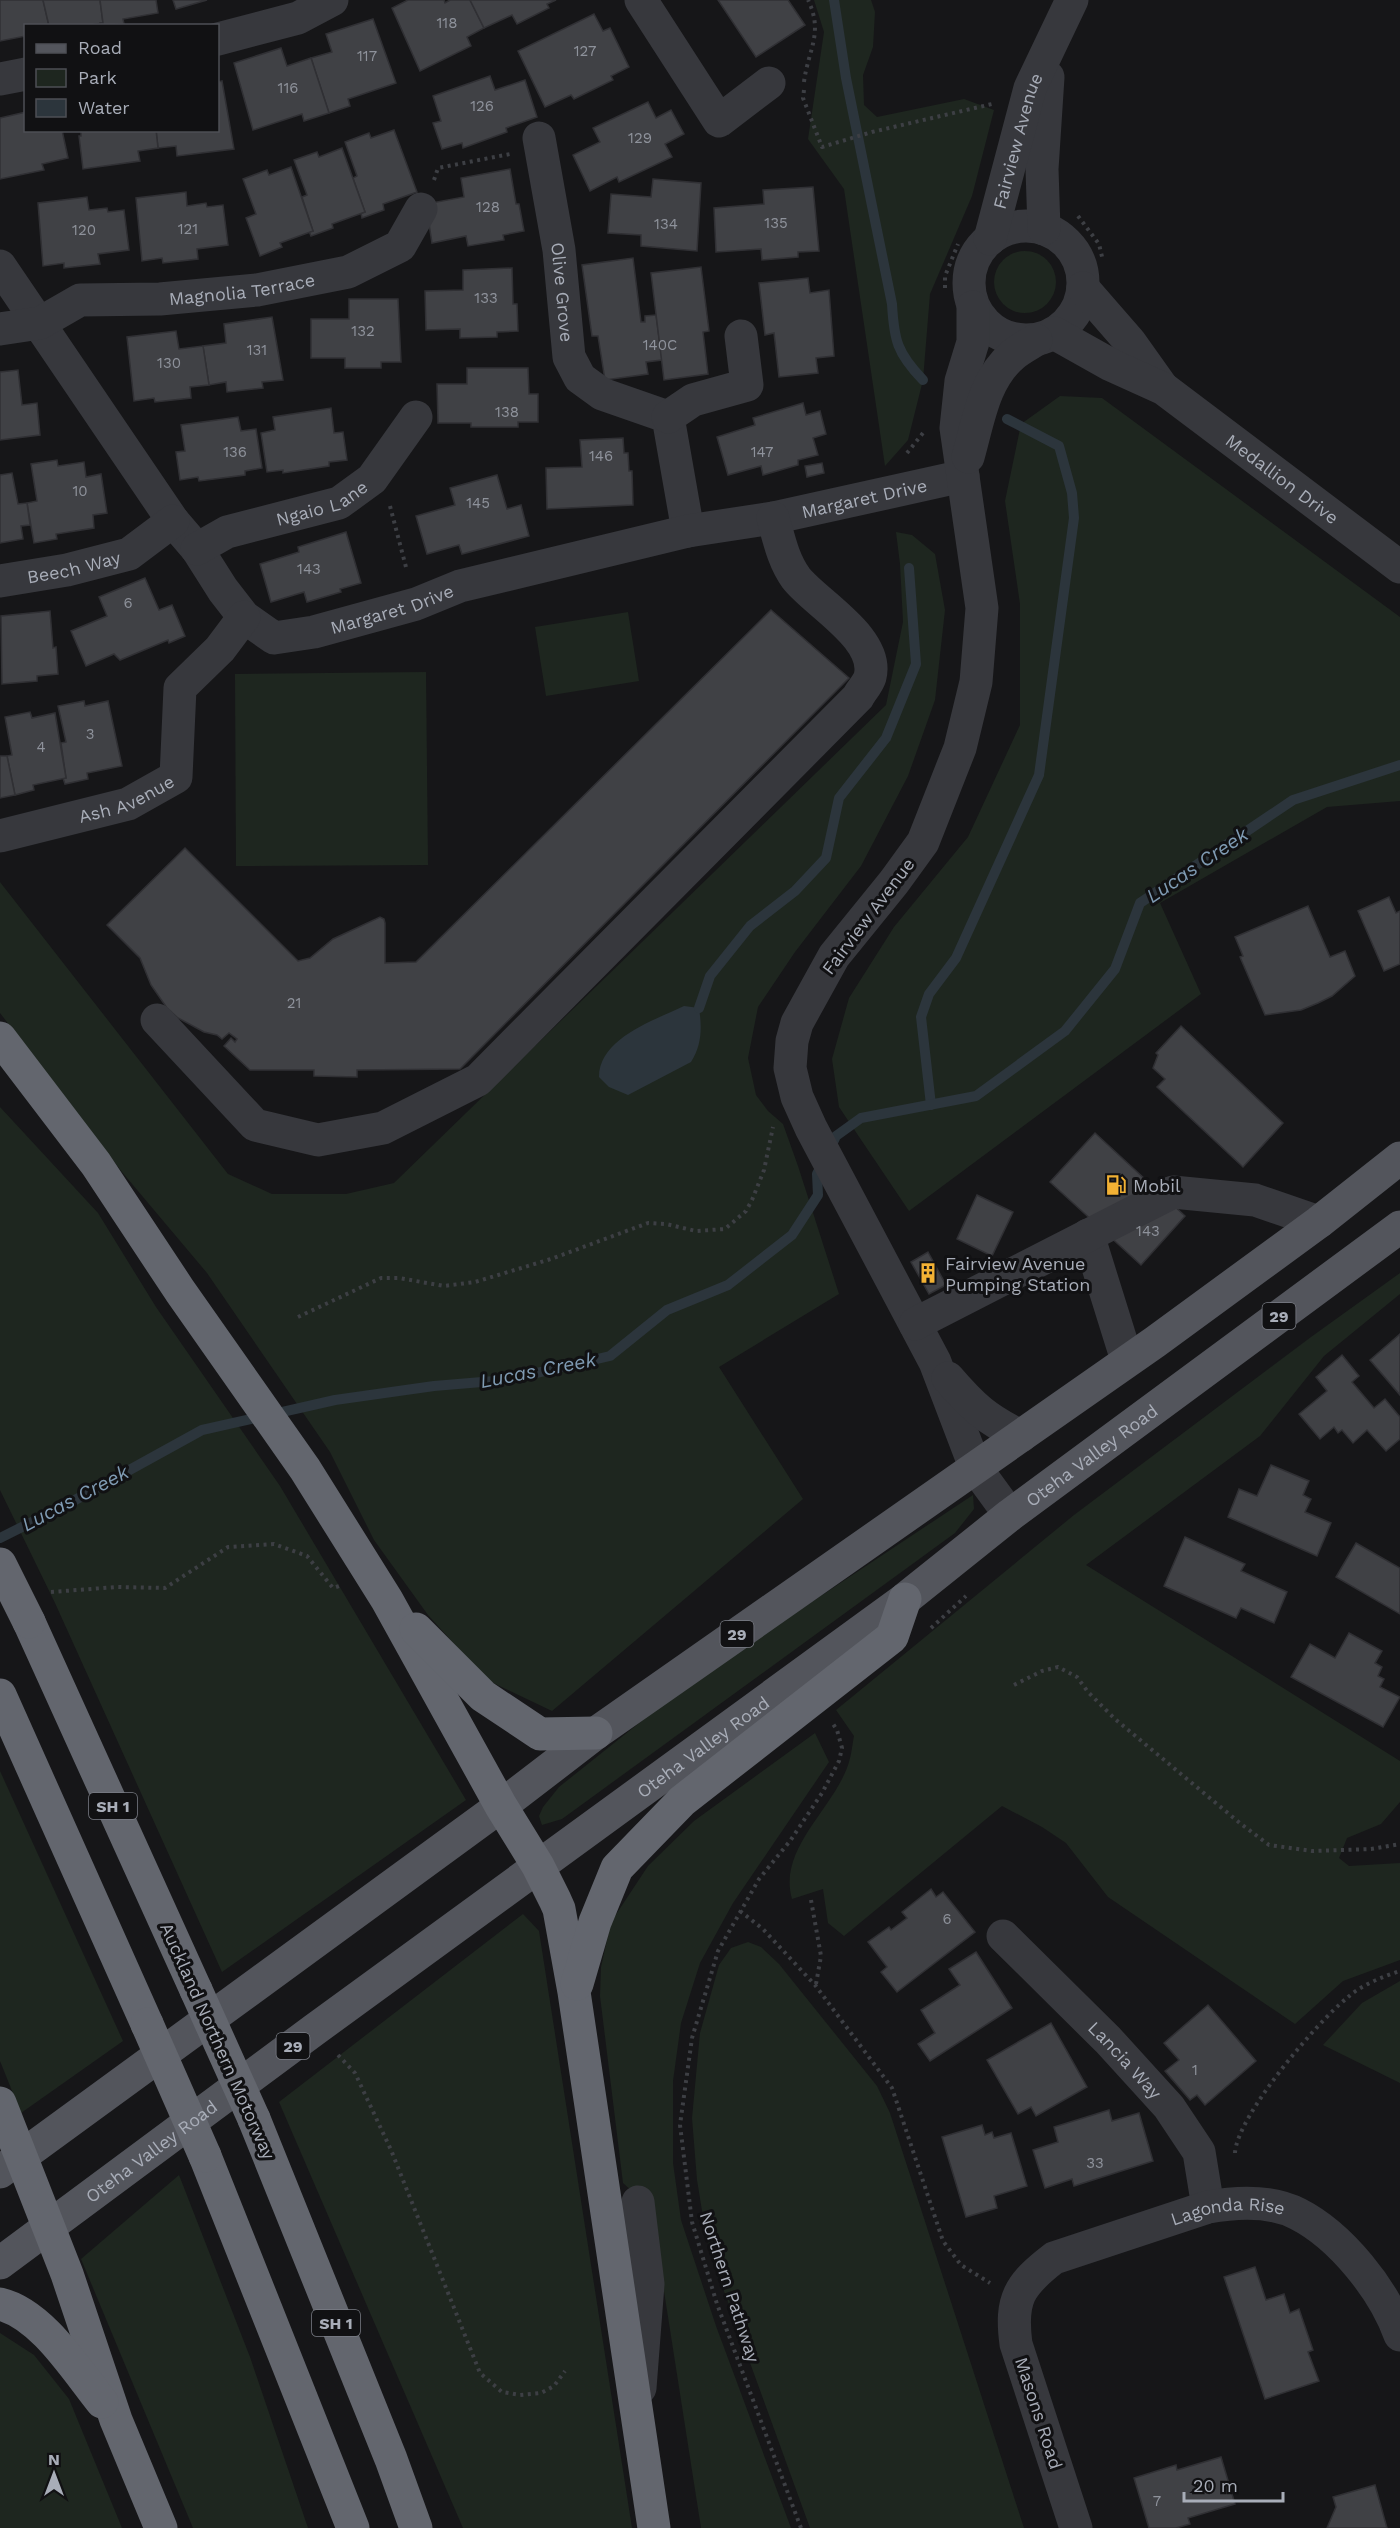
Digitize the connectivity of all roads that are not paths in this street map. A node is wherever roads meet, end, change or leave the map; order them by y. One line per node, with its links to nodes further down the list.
1 (332, 0): 4 (street)
2 (641, 0): 8 (street)
3 (1072, 0): 5 (street, Fairview Avenue)
4 (219, 39)
5 (1050, 45): 11 (street, Fairview Avenue); 12 (street, Fairview Avenue)
6 (24, 74): 7 (street)
7 (0, 79)
8 (769, 83)
9 (541, 149): 22 (street, Olive Grove)
10 (421, 209): 16 (street, Magnolia Terrace)
11 (1044, 229): 12 (street); 14 (street)
12 (990, 239): 15 (street)
13 (0, 266): 16 (street, Margaret Drive)
14 (1094, 277): 19 (street); 20 (street, Medallion Drive)
15 (973, 307): 19 (street); 23 (street, Fairview Avenue)
16 (40, 323): 17 (street); 25 (street, Margaret Drive)
17 (0, 329)
18 (741, 336): 22 (street)
19 (1045, 336): 20 (street, Medallion Drive); 23 (street, Fairview Avenue)
20 (1164, 389): 28 (street, Medallion Drive)
21 (416, 417): 27 (street, Ngaio Lane)
22 (668, 417): 26 (street)
23 (963, 476): 24 (street, Margaret Drive); 38 (street, Fairview Avenue)
24 (773, 518): 26 (street, Margaret Drive); 32 (street)
25 (173, 521): 27 (street, Margaret Drive); 29 (street, Beech Way)
26 (688, 531): 30 (street, Margaret Drive)
27 (197, 549): 30 (street, Margaret Drive)
28 (1400, 567)
29 (0, 581)
30 (244, 617): 31 (street, Ash Avenue)
31 (0, 836)
32 (157, 1020)
33 (0, 1038): 46 (highway)
34 (1400, 1158): 35 (main road, 29)
35 (1319, 1222): 37 (street); 39 (main road, 29)
36 (1400, 1227): 43 (main road, Oteha Valley Road / 29)
37 (1088, 1235): 38 (street); 39 (street)
38 (915, 1324): 40 (street, Fairview Avenue)
39 (1127, 1360): 41 (main road, 29)
40 (935, 1362): 41 (street, Fairview Avenue); 42 (street, Fairview Avenue)
41 (1021, 1436): 42 (main road, 29)
42 (975, 1467): 43 (street, Fairview Avenue); 48 (main road, 29)
43 (1010, 1515): 45 (main road, Oteha Valley Road / 29)
44 (0, 1564): 66 (highway, Auckland Northern Motorway / SH 1, bridge)
45 (905, 1599): 50 (main road, Oteha Valley Road / 29); 52 (highway)
46 (387, 1600): 48 (highway); 49 (highway)
47 (0, 1695): 65 (highway, bridge)
48 (596, 1733): 49 (main road, 29)
49 (501, 1806): 50 (highway); 54 (main road, 29)
50 (538, 1866): 52 (highway); 57 (main road, Oteha Valley Road / 29)
51 (1003, 1936): 56 (street, Lancia Way)
52 (574, 1992): 63 (highway)
53 (0, 2103): 54 (highway)
54 (11, 2164): 57 (highway)
55 (638, 2202): 63 (street)
56 (1220, 2205): 59 (street, Lagonda Rise); 61 (street, Lagonda Rise)
57 (49, 2227): 58 (main road, Oteha Valley Road / 29); 62 (highway)
58 (0, 2263)
59 (1017, 2297): 68 (street, Masons Road)
60 (0, 2304): 62 (highway)
61 (1400, 2335)
62 (117, 2420): 64 (highway)
63 (638, 2421): 67 (highway)
64 (161, 2528)
65 (353, 2528)
66 (416, 2528)
67 (654, 2528)
68 (1076, 2528)

